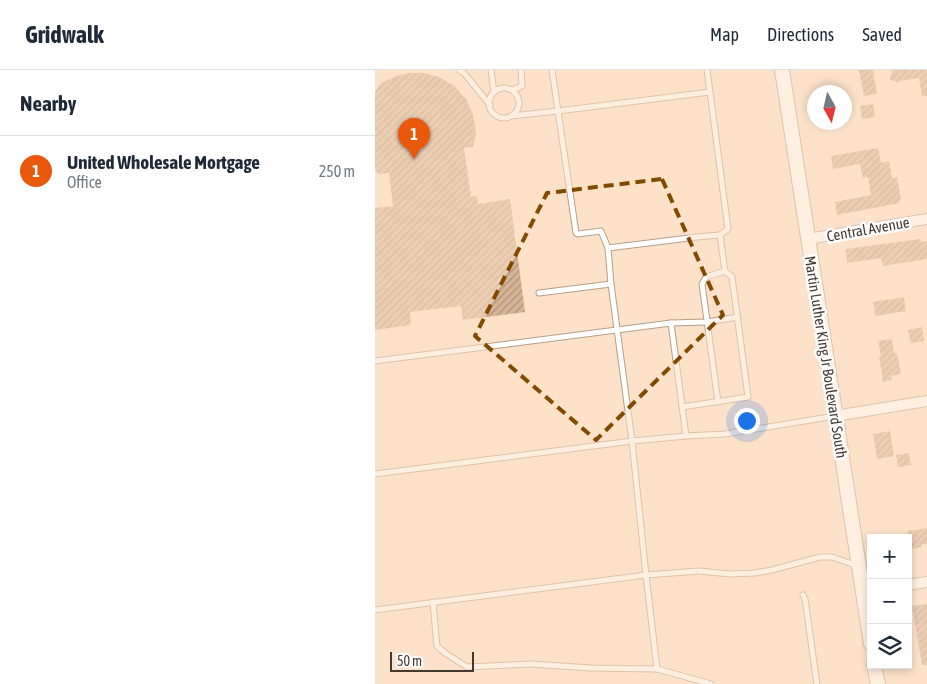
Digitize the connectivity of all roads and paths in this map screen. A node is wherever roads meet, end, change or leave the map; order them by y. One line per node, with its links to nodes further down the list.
1 (459, 70): 10 (lane)
2 (491, 70): 8 (lane)
3 (521, 70): 7 (lane)
4 (552, 70): 11 (lane)
5 (707, 70): 9 (lane)
6 (782, 70): 15 (main road, Martin Luther King Jr Boulevard South)
7 (512, 90): 8 (lane); 12 (lane)
8 (494, 92): 10 (lane)
9 (710, 92): 11 (lane); 14 (lane)
10 (490, 105): 12 (lane)
11 (557, 111): 12 (lane); 16 (lane)
12 (508, 117)
13 (927, 219): 15 (street, Central Avenue)
14 (720, 235): 16 (lane); 17 (lane)
15 (808, 239): 28 (main road, Martin Luther King Jr Boulevard South)
16 (608, 248): 18 (lane)
17 (725, 271): 20 (lane); 21 (lane)
18 (611, 284): 19 (lane); 23 (lane)
19 (539, 293)
20 (738, 317): 21 (lane); 26 (lane)
21 (707, 322): 22 (lane); 26 (lane)
22 (671, 323): 23 (lane); 27 (lane)
23 (617, 330): 24 (lane); 30 (lane)
24 (375, 361)
25 (927, 400): 28 (street)
26 (717, 402): 27 (lane)
27 (682, 407): 29 (lane)
28 (835, 416): 29 (lane); 32 (main road, Martin Luther King Jr Boulevard South)
29 (686, 436): 30 (lane)
30 (632, 440): 31 (lane); 33 (lane)
31 (375, 474)
32 (858, 566): 33 (lane); 36 (main road, Martin Luther King Jr Boulevard South)
33 (647, 575): 38 (lane); 40 (lane)
34 (927, 582): 35 (street)
35 (912, 584)
36 (867, 592)
37 (803, 595): 43 (lane)
38 (433, 602): 39 (lane); 40 (lane)
39 (375, 610)
40 (657, 669): 42 (lane)
41 (875, 669): 44 (main road)
42 (711, 684)
43 (817, 684)
44 (878, 684)

